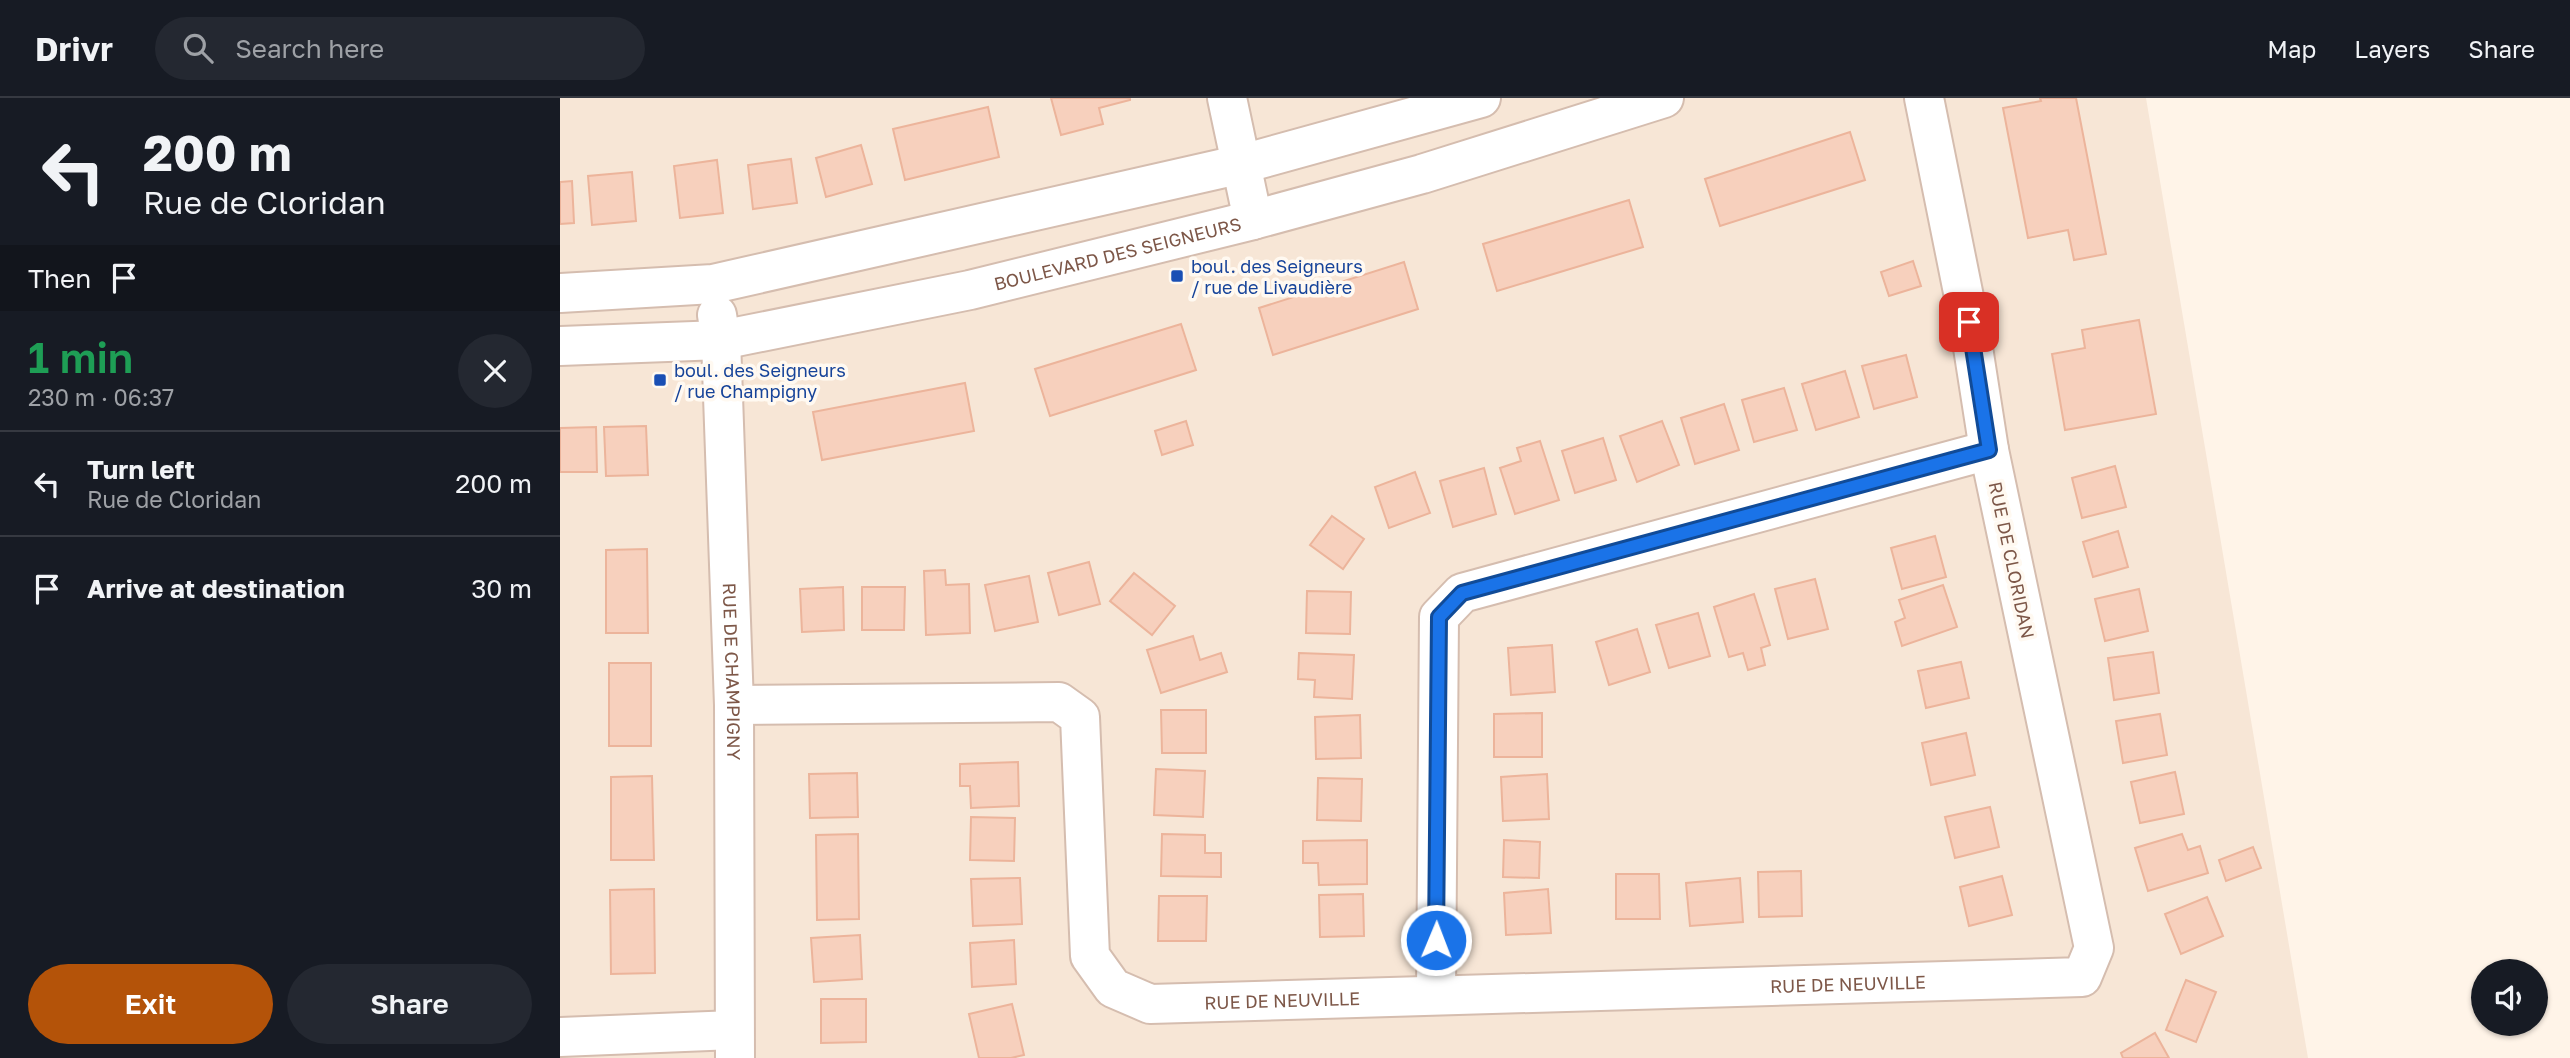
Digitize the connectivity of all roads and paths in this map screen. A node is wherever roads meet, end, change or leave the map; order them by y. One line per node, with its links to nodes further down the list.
1 (1227, 98): 5 (street)
2 (1481, 98): 5 (street)
3 (1664, 98): 6 (street, BOULEVARD DES SEIGNEURS)
4 (1924, 98): 11 (street, RUE DE CLORIDAN)
5 (1242, 164): 6 (street); 7 (street)
6 (1253, 220): 9 (street, BOULEVARD DES SEIGNEURS)
7 (713, 285): 8 (street); 9 (street, RUE DE CHAMPIGNY)
8 (560, 293)
9 (721, 340): 10 (street, BOULEVARD DES SEIGNEURS); 12 (street, RUE DE CHAMPIGNY)
10 (560, 346)
11 (1989, 450): 13 (street, RUE DE CLORIDAN); 14 (street)
12 (734, 705): 14 (street, RUE DE NEUVILLE); 16 (street, RUE DE CHAMPIGNY)
13 (2082, 977): 14 (street, RUE DE NEUVILLE)
14 (1436, 994)
15 (560, 1037): 16 (street)
16 (735, 1044)

